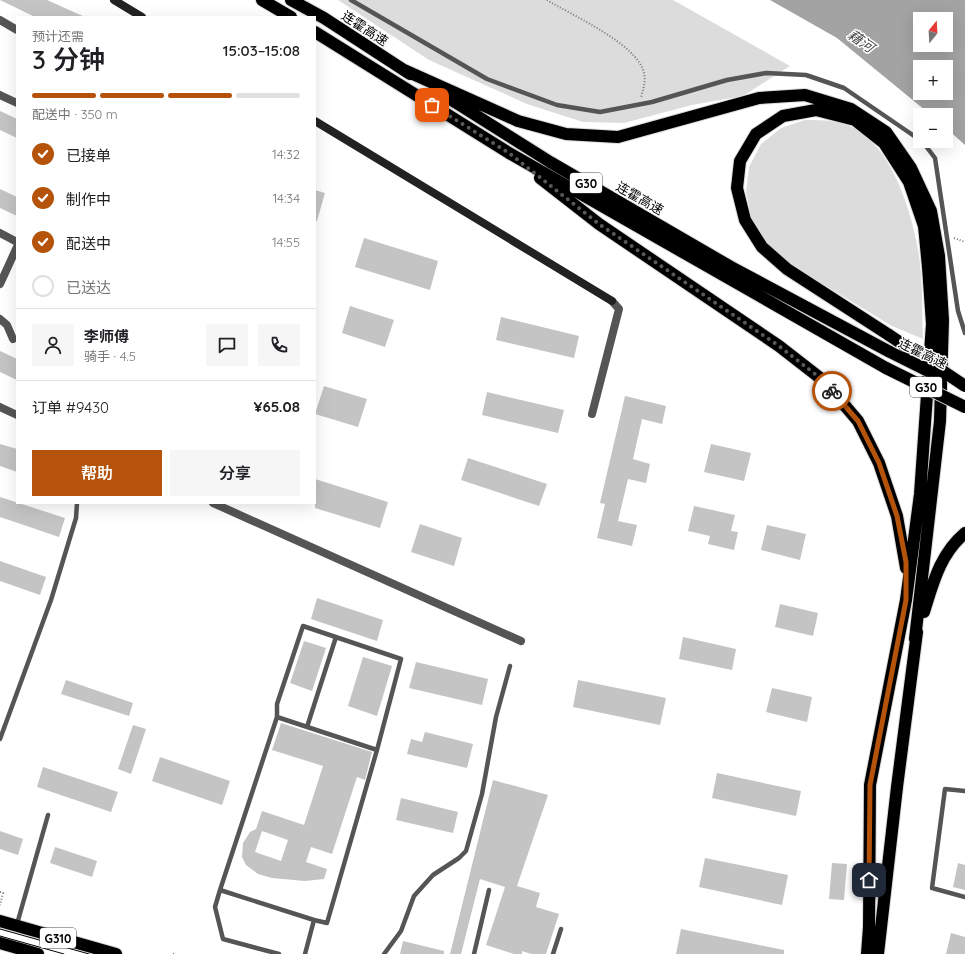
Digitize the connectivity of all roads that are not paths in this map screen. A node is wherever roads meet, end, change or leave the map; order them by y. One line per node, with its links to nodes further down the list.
1 (114, 0): 5 (street)
2 (262, 0): 6 (highway)
3 (291, 0): 10 (highway, 连霍高速 / G30)
4 (351, 0): 14 (lane)
5 (140, 16)
6 (289, 16)
7 (0, 20): 8 (street)
8 (16, 29)
9 (316, 33): 16 (highway, 连霍高速 / G30)
10 (404, 70): 25 (highway, 连霍高速 / G30, bridge); 35 (highway)
11 (0, 95): 12 (street)
12 (16, 103)
13 (316, 122): 28 (street)
14 (913, 135)
15 (927, 148): 22 (lane)
16 (509, 153): 27 (highway, 连霍高速 / G30, bridge); 33 (highway)
17 (0, 234): 18 (street)
18 (16, 242)
19 (16, 249): 20 (street)
20 (0, 284)
21 (0, 319): 23 (street)
22 (965, 333)
23 (13, 339)
24 (965, 386): 33 (highway, bridge)
25 (965, 389)
26 (0, 407): 29 (street)
27 (965, 407)
28 (592, 414)
29 (16, 415)
30 (77, 504): 40 (lane)
31 (215, 504): 36 (street)
32 (965, 534): 35 (highway)
33 (906, 600): 59 (highway)
34 (336, 637): 38 (lane); 39 (lane); 41 (lane)
35 (915, 639): 60 (highway)
36 (521, 641)
37 (510, 666): 56 (lane)
38 (277, 717): 39 (lane); 44 (lane)
39 (307, 727): 41 (lane)
40 (0, 739)
41 (377, 750): 47 (lane)
42 (965, 791): 46 (lane)
43 (48, 815): 49 (lane)
44 (220, 890): 47 (lane); 54 (lane)
45 (489, 890): 57 (lane)
46 (965, 897)
47 (314, 920): 55 (lane)
48 (0, 921): 49 (highway, G310)
49 (16, 926): 53 (highway, G310)
50 (561, 929): 58 (lane)
51 (0, 943): 52 (highway, G310)
52 (38, 954)
53 (116, 954)
54 (279, 954)
55 (305, 954)
56 (384, 954)
57 (474, 954)
58 (554, 954)
59 (867, 954)
60 (878, 954)

